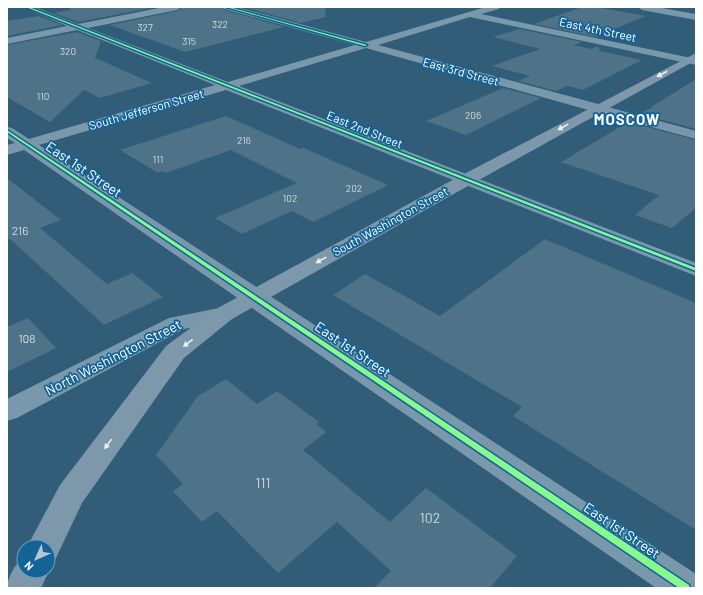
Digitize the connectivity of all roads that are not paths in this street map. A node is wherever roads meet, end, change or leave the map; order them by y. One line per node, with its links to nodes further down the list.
1 (27, 7): 8 (street, East 2nd Street)
2 (177, 7): 8 (street)
3 (227, 7): 10 (street, East 3rd Street)
4 (496, 7): 6 (street, South Jefferson Street)
5 (642, 7): 7 (street)
6 (470, 15): 10 (street, South Jefferson Street); 11 (street, East 4th Street)
7 (696, 16)
8 (77, 27): 9 (street); 12 (street, East 2nd Street)
9 (7, 41)
10 (366, 45): 12 (street, South Jefferson Street); 13 (street, East 3rd Street)
11 (693, 60): 13 (highway, South Washington Street, one-way to 13)
12 (227, 85): 15 (street, South Jefferson Street); 16 (street, East 2nd Street)
13 (597, 108): 14 (main road, East 3rd Street); 16 (highway, South Washington Street, one-way to 16)
14 (696, 135)
15 (13, 142): 18 (street, East 1st Street)
16 (466, 180): 17 (street, East 2nd Street); 18 (highway, South Washington Street, one-way to 18)
17 (696, 270)
18 (254, 297): 19 (highway, South Washington Street); 24 (street, East 1st Street)
19 (224, 314): 20 (street, North Washington Street); 21 (highway, South Washington Street, one-way to 21)
20 (7, 411)
21 (48, 539)
22 (28, 579): 23 (highway)
23 (23, 588)
24 (686, 588)

